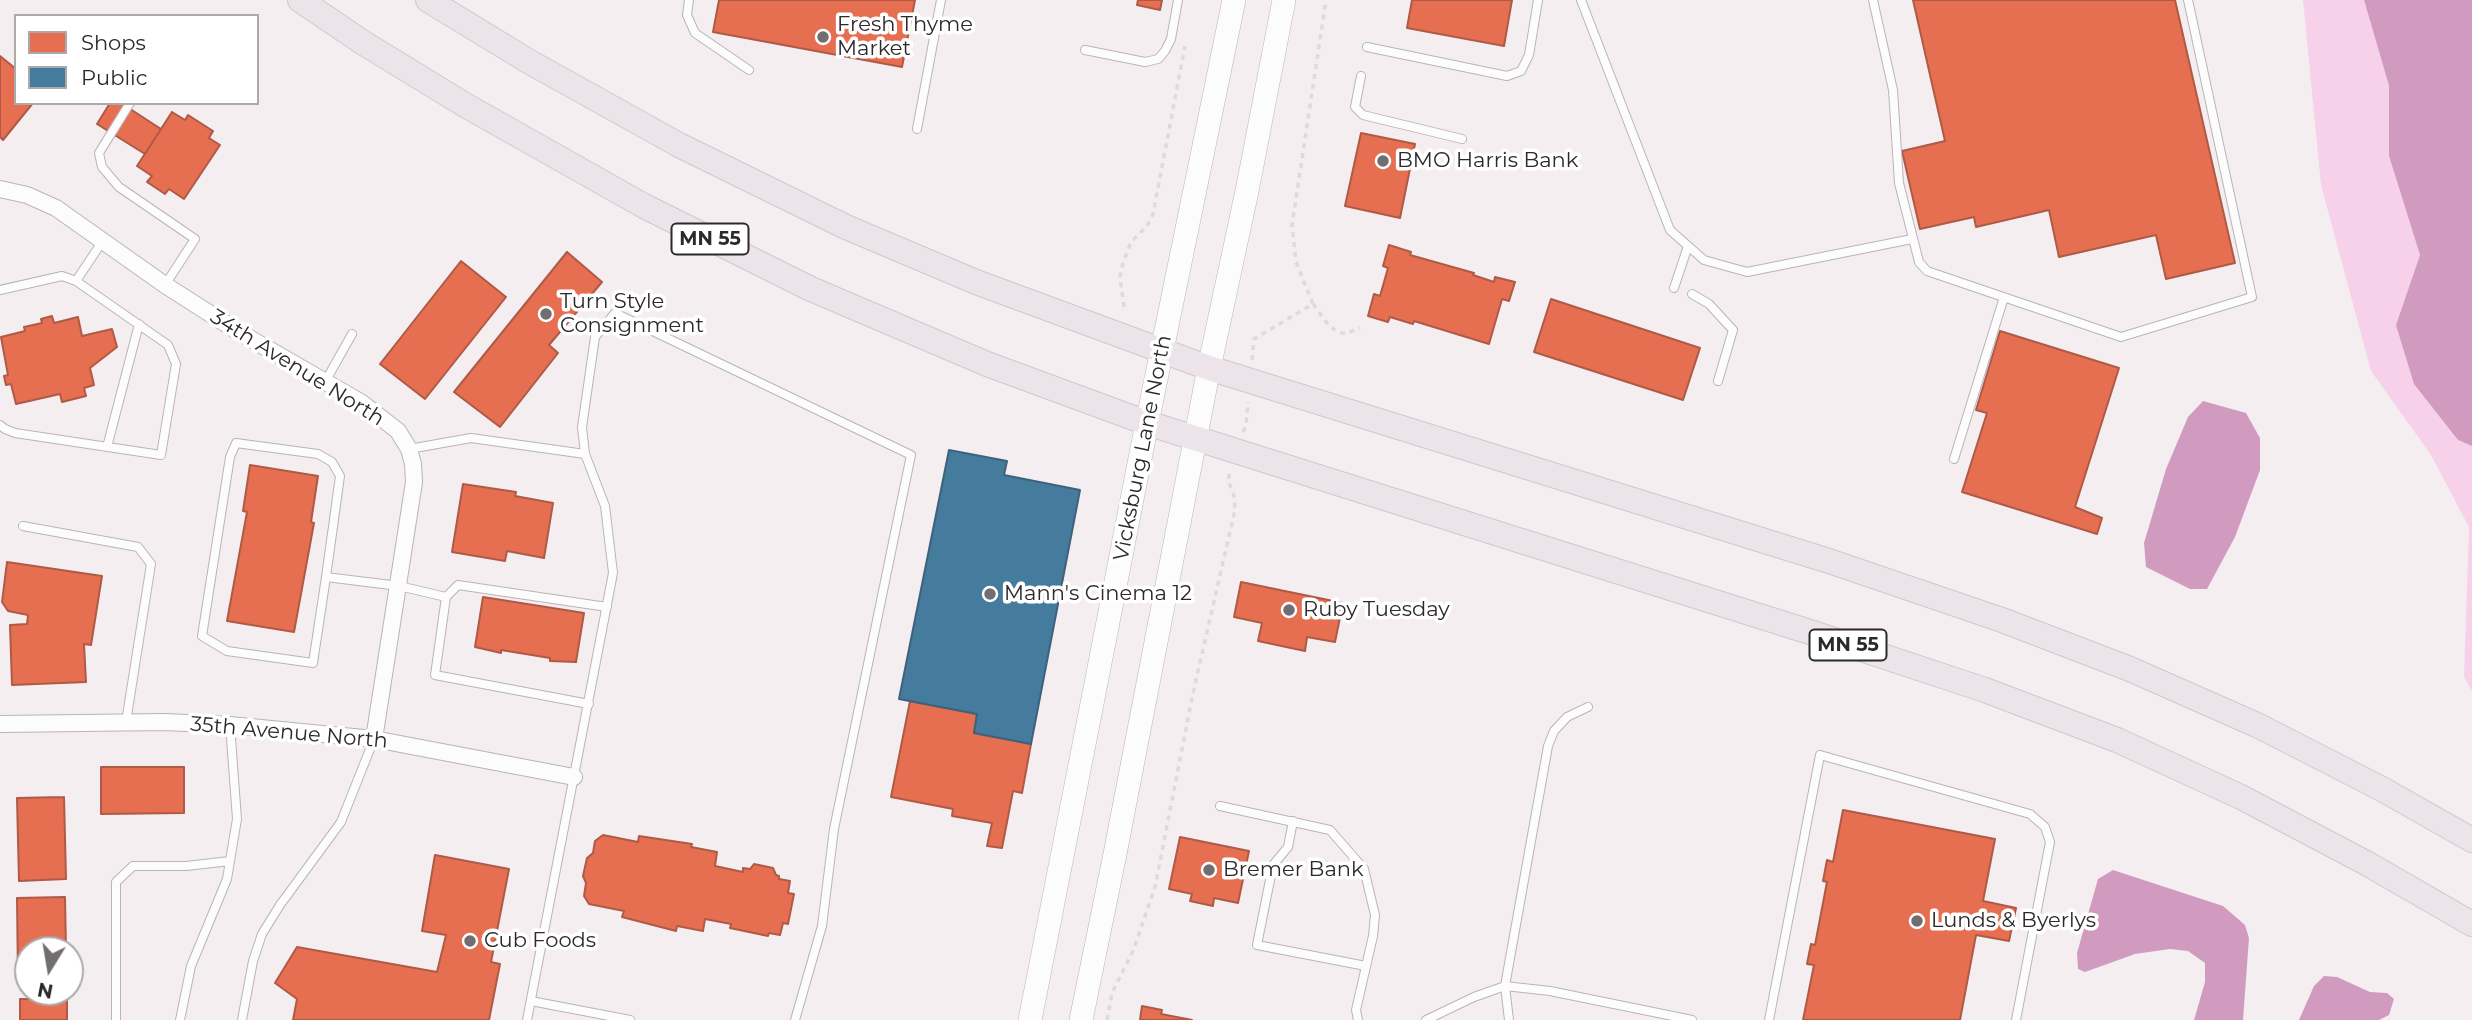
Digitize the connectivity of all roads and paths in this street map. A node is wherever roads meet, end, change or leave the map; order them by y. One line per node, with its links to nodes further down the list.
1 (300, 0): 41 (main road, MN 55)
2 (428, 0): 36 (main road)
3 (689, 0): 16 (lane)
4 (941, 0): 19 (lane)
5 (1178, 0): 15 (lane)
6 (1234, 0): 36 (main road, Vicksburg Lane North)
7 (1284, 0): 37 (main road)
8 (1326, 0): 31 (path)
9 (1538, 0): 14 (lane)
10 (1581, 0): 24 (lane)
11 (1873, 0): 22 (lane)
12 (2188, 0): 30 (lane)
13 (1187, 34): 32 (path)
14 (1367, 47)
15 (1085, 50)
16 (749, 70)
17 (1361, 76): 20 (lane)
18 (129, 105): 26 (lane)
19 (917, 129)
20 (1462, 139)
21 (0, 189): 23 (street, 34th Avenue North)
22 (1912, 239): 24 (lane); 30 (lane)
23 (102, 242): 25 (lane); 26 (street, 34th Avenue North)
24 (1688, 246): 27 (lane)
25 (76, 281): 28 (lane); 33 (lane)
26 (165, 285): 40 (street, 34th Avenue North)
27 (1674, 288)
28 (0, 290)
29 (1692, 294): 39 (lane)
30 (2004, 297): 48 (lane)
31 (1313, 304): 34 (path); 38 (path)
32 (1124, 307)
33 (139, 324): 44 (lane); 44 (lane)
34 (1360, 328)
35 (352, 334): 40 (lane)
36 (1162, 351): 37 (main road); 41 (main road, Vicksburg Lane North)
37 (1209, 368): 38 (main road); 43 (main road)
38 (1250, 381): 46 (path); 63 (main road)
39 (1718, 381)
40 (325, 382): 45 (street, 34th Avenue North)
41 (1147, 423): 43 (main road, MN 55); 75 (main road, Vicksburg Lane North)
42 (0, 425): 44 (lane)
43 (1195, 438): 46 (main road, MN 55); 76 (main road)
44 (107, 447)
45 (409, 449): 47 (lane); 51 (street)
46 (1234, 451): 65 (main road, MN 55); 77 (path)
47 (585, 454): 53 (lane); 74 (lane)
48 (1954, 459)
49 (23, 526): 56 (lane)
50 (326, 577): 50 (lane); 51 (lane)
51 (399, 586): 52 (lane); 59 (street)
52 (446, 597): 53 (lane); 54 (lane)
53 (607, 607): 54 (lane)
54 (589, 704): 60 (lane)
55 (1588, 707): 67 (lane)
56 (126, 722): 57 (street, 35th Avenue North); 58 (street, 35th Avenue North)
57 (0, 724)
58 (230, 725): 59 (street, 35th Avenue North); 64 (lane)
59 (374, 739): 60 (street, 35th Avenue North); 71 (lane)
60 (574, 776): 68 (lane)
61 (1220, 806): 62 (lane)
62 (1293, 821): 66 (lane); 66 (lane)
63 (2472, 840)
64 (230, 861): 69 (lane); 70 (lane)
65 (2472, 924)
66 (1366, 966): 78 (lane)
67 (1504, 986): 79 (lane); 80 (lane); 81 (lane)
68 (531, 1001): 72 (lane); 73 (lane)
69 (116, 1020)
70 (180, 1020)
71 (242, 1020)
72 (527, 1020)
73 (630, 1020)
74 (795, 1020)
75 (1030, 1020)
76 (1081, 1020)
77 (1107, 1020)
78 (1359, 1020)
79 (1426, 1020)
80 (1509, 1020)
81 (1692, 1020)
82 (1769, 1020): 83 (lane)
83 (2016, 1020)

